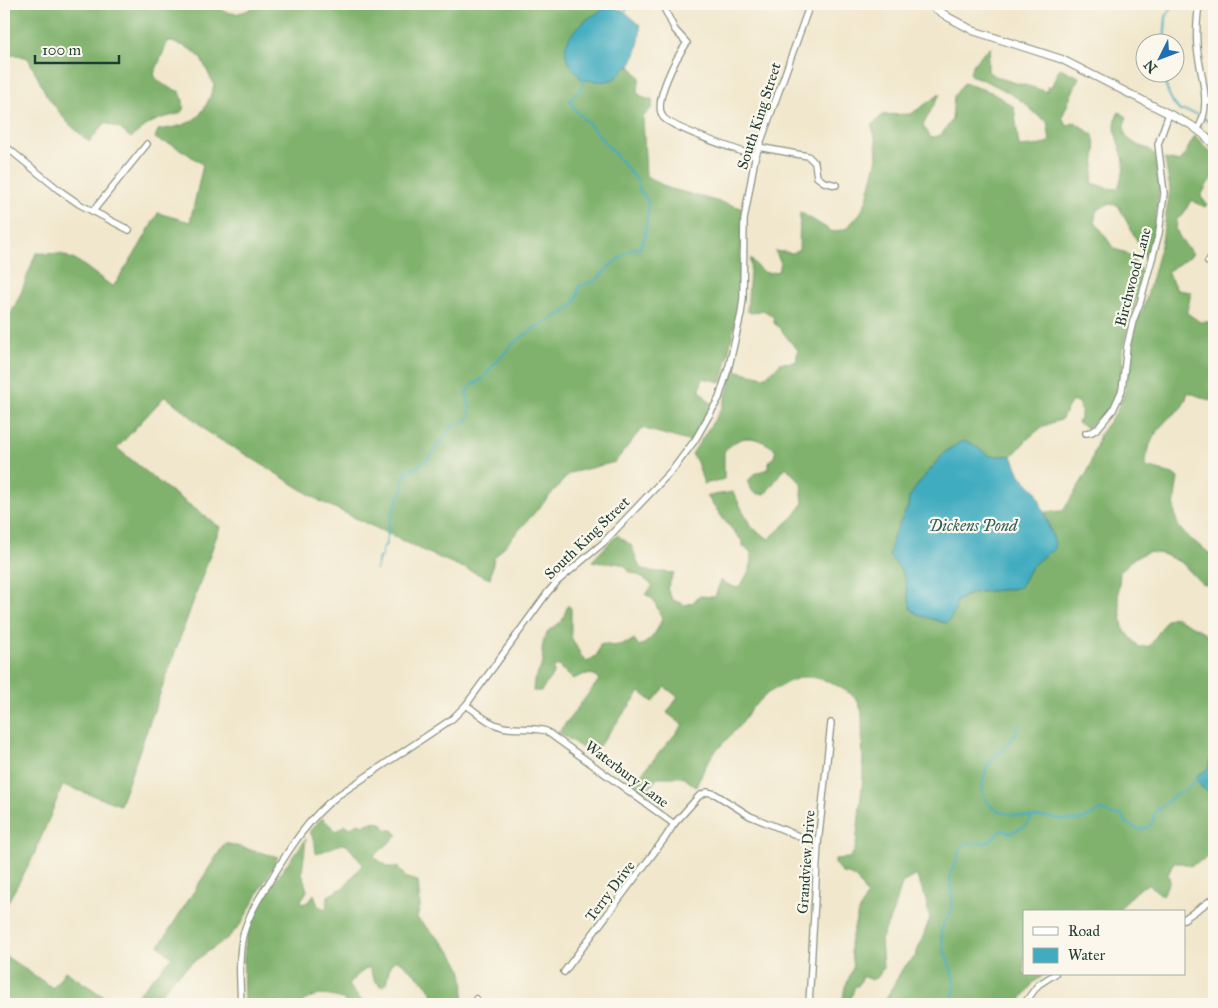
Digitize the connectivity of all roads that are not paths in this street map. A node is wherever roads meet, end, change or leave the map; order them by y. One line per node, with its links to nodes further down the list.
1 (662, 4): 13 (street)
2 (810, 4): 12 (street, South King Street)
3 (929, 4): 7 (main road)
4 (1199, 4): 5 (street)
5 (1205, 100): 6 (street); 8 (street)
6 (1214, 103)
7 (1170, 114): 8 (main road); 19 (street, Birchwood Lane)
8 (1199, 127): 11 (main road)
9 (147, 144): 15 (street)
10 (4, 145): 15 (street)
11 (1214, 146)
12 (758, 147): 13 (street, South King Street); 14 (street)
13 (755, 156): 20 (street, South King Street)
14 (836, 185)
15 (94, 211): 16 (street)
16 (129, 230)
17 (1214, 252): 18 (street)
18 (1208, 262)
19 (1086, 433)
20 (466, 705): 22 (street, Waterbury Lane); 28 (street, South King Street)
21 (831, 723): 23 (street, Grandview Drive)
22 (674, 824): 23 (street, Waterbury Lane); 26 (street, Terry Drive)
23 (818, 844): 29 (street, Grandview Drive)
24 (1214, 898): 25 (street)
25 (1186, 918)
26 (564, 972)
27 (1053, 976): 30 (street)
28 (241, 1004)
29 (809, 1004)
30 (1024, 1004)

